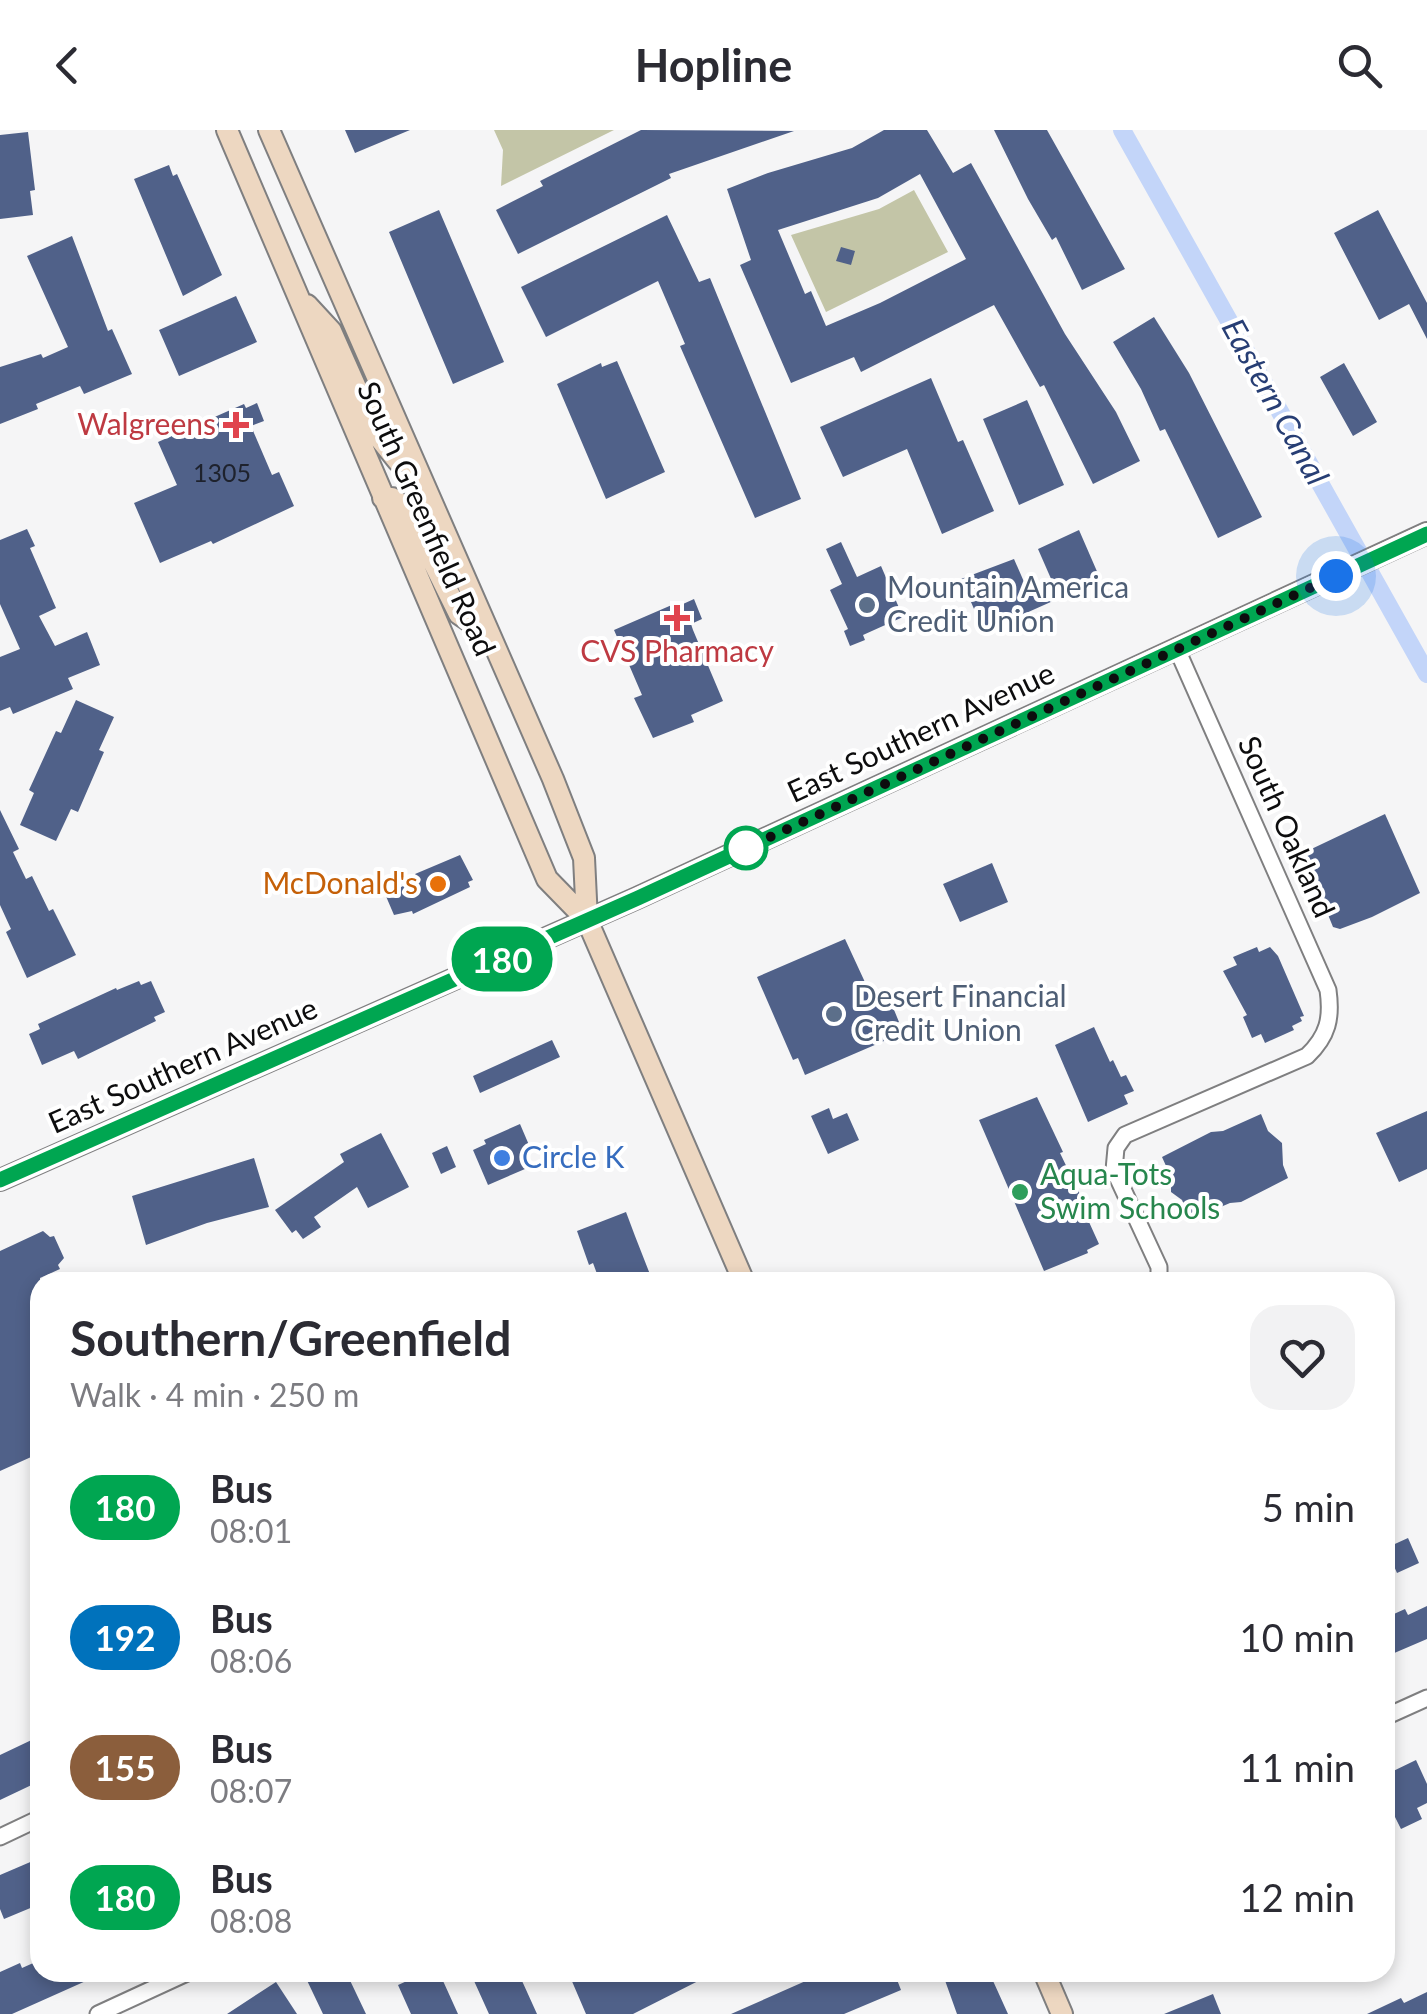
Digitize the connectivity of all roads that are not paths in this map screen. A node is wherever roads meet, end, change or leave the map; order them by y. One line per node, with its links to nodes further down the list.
1 (226, 130): 3 (main road, South Greenfield Road)
2 (269, 130): 4 (main road, South Greenfield Road)
3 (295, 293): 4 (main road); 5 (main road, South Greenfield Road)
4 (412, 461): 7 (main road, South Greenfield Road)
5 (383, 498): 7 (main road); 9 (main road, South Greenfield Road)
6 (1427, 534): 8 (main road, East Southern Avenue)
7 (489, 634): 9 (main road, South Greenfield Road)
8 (1176, 647): 9 (main road, East Southern Avenue); 12 (street, South Oakland)
9 (587, 920): 10 (main road, East Southern Avenue); 11 (main road, South Greenfield Road)
10 (0, 1180)
11 (740, 1272)
12 (1159, 1272)
13 (1427, 1698): 14 (street)
14 (1395, 1712)
15 (30, 1823): 16 (street)
16 (0, 1837)
17 (167, 1982): 19 (street)
18 (1048, 1982): 20 (main road)
19 (98, 2014)
20 (1062, 2014)

